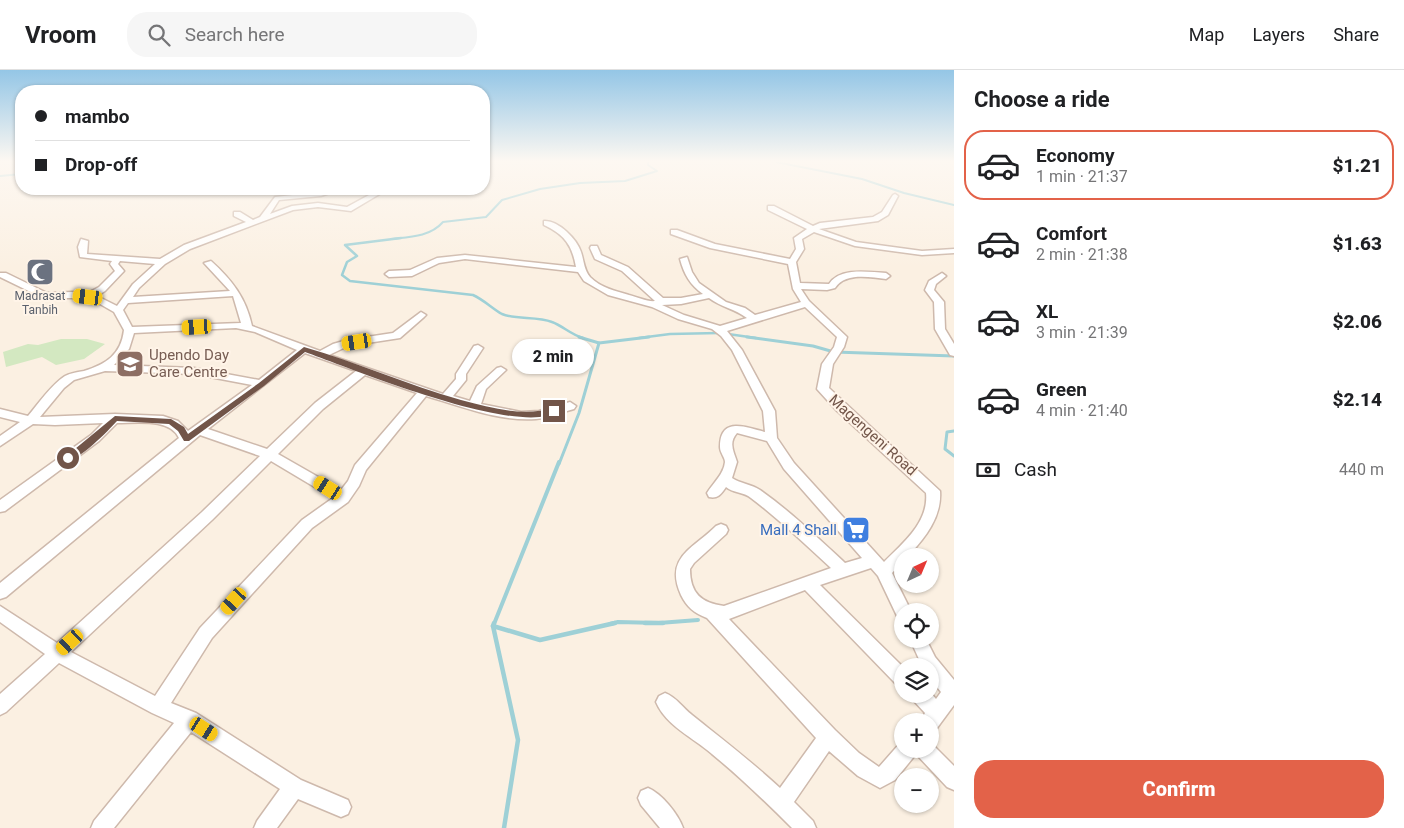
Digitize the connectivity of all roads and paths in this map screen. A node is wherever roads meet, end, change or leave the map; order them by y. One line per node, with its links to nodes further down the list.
1 (284, 197): 6 (street)
2 (370, 197): 6 (street)
3 (895, 197): 9 (street)
4 (771, 208): 9 (street)
5 (237, 214): 7 (street)
6 (263, 218): 7 (street)
7 (253, 223): 16 (street)
8 (547, 223): 19 (street)
9 (813, 229): 13 (street); 17 (street, Magengeni Road)
10 (674, 232): 17 (street)
11 (84, 241): 14 (street)
12 (594, 248): 29 (street)
13 (954, 252)
14 (117, 258): 16 (street); 27 (street)
15 (684, 259): 26 (street)
16 (162, 262): 28 (street)
17 (792, 262): 24 (street, Magengeni Road)
18 (208, 263): 25 (street)
19 (581, 270): 20 (street); 29 (street)
20 (389, 274)
21 (3, 275): 27 (street)
22 (886, 276): 24 (street)
23 (942, 276): 39 (street)
24 (796, 286): 30 (street, Magengeni Road)
25 (236, 293): 28 (street); 34 (street)
26 (712, 295): 29 (street); 33 (street)
27 (88, 297): 31 (street)
28 (126, 300): 31 (street)
29 (658, 303): 35 (street)
30 (806, 304): 33 (street); 62 (street, Magengeni Road)
31 (118, 310): 36 (street)
32 (421, 315): 40 (street)
33 (755, 319): 35 (street)
34 (246, 327): 36 (street); 38 (street)
35 (719, 329): 53 (street)
36 (129, 330): 41 (street)
37 (478, 348): 46 (street)
38 (304, 349): 40 (street); 44 (street)
39 (954, 353)
40 (320, 355): 43 (street)
41 (105, 368): 44 (street); 51 (street)
42 (501, 370): 47 (street)
43 (363, 371): 45 (street); 56 (street)
44 (261, 384): 52 (street)
45 (424, 392): 46 (street); 59 (street)
46 (445, 398): 47 (street)
47 (474, 406): 48 (street)
48 (570, 406)
49 (0, 413): 51 (street)
50 (115, 418): 51 (street); 54 (street); 60 (street)
51 (31, 420): 55 (street)
52 (198, 430): 54 (street); 56 (street)
53 (771, 438): 57 (street); 62 (street)
54 (186, 439): 65 (street)
55 (0, 442)
56 (268, 454): 59 (street); 70 (street)
57 (725, 479): 58 (street); 63 (street)
58 (714, 493)
59 (343, 498): 75 (street)
60 (0, 507)
61 (721, 530): 67 (street)
62 (880, 566): 63 (street); 66 (street)
63 (843, 570): 64 (street)
64 (808, 583): 67 (street); 71 (street)
65 (0, 592)
66 (898, 603)
67 (711, 611): 78 (street)
68 (0, 613): 70 (street)
69 (922, 648): 72 (street)
70 (57, 653): 74 (street); 75 (street)
71 (894, 670)
72 (953, 693): 76 (street)
73 (665, 702): 84 (street)
74 (0, 706)
75 (158, 707): 77 (street)
76 (936, 713)
77 (189, 720): 82 (street); 86 (street)
78 (828, 736): 79 (street); 84 (street)
79 (900, 758)
80 (932, 758): 81 (street)
81 (954, 780)
82 (294, 787): 85 (street); 87 (street)
83 (648, 798): 88 (street)
84 (781, 803): 89 (street)
85 (341, 807)
86 (101, 828)
87 (264, 828)
88 (674, 828)
89 (806, 828)

